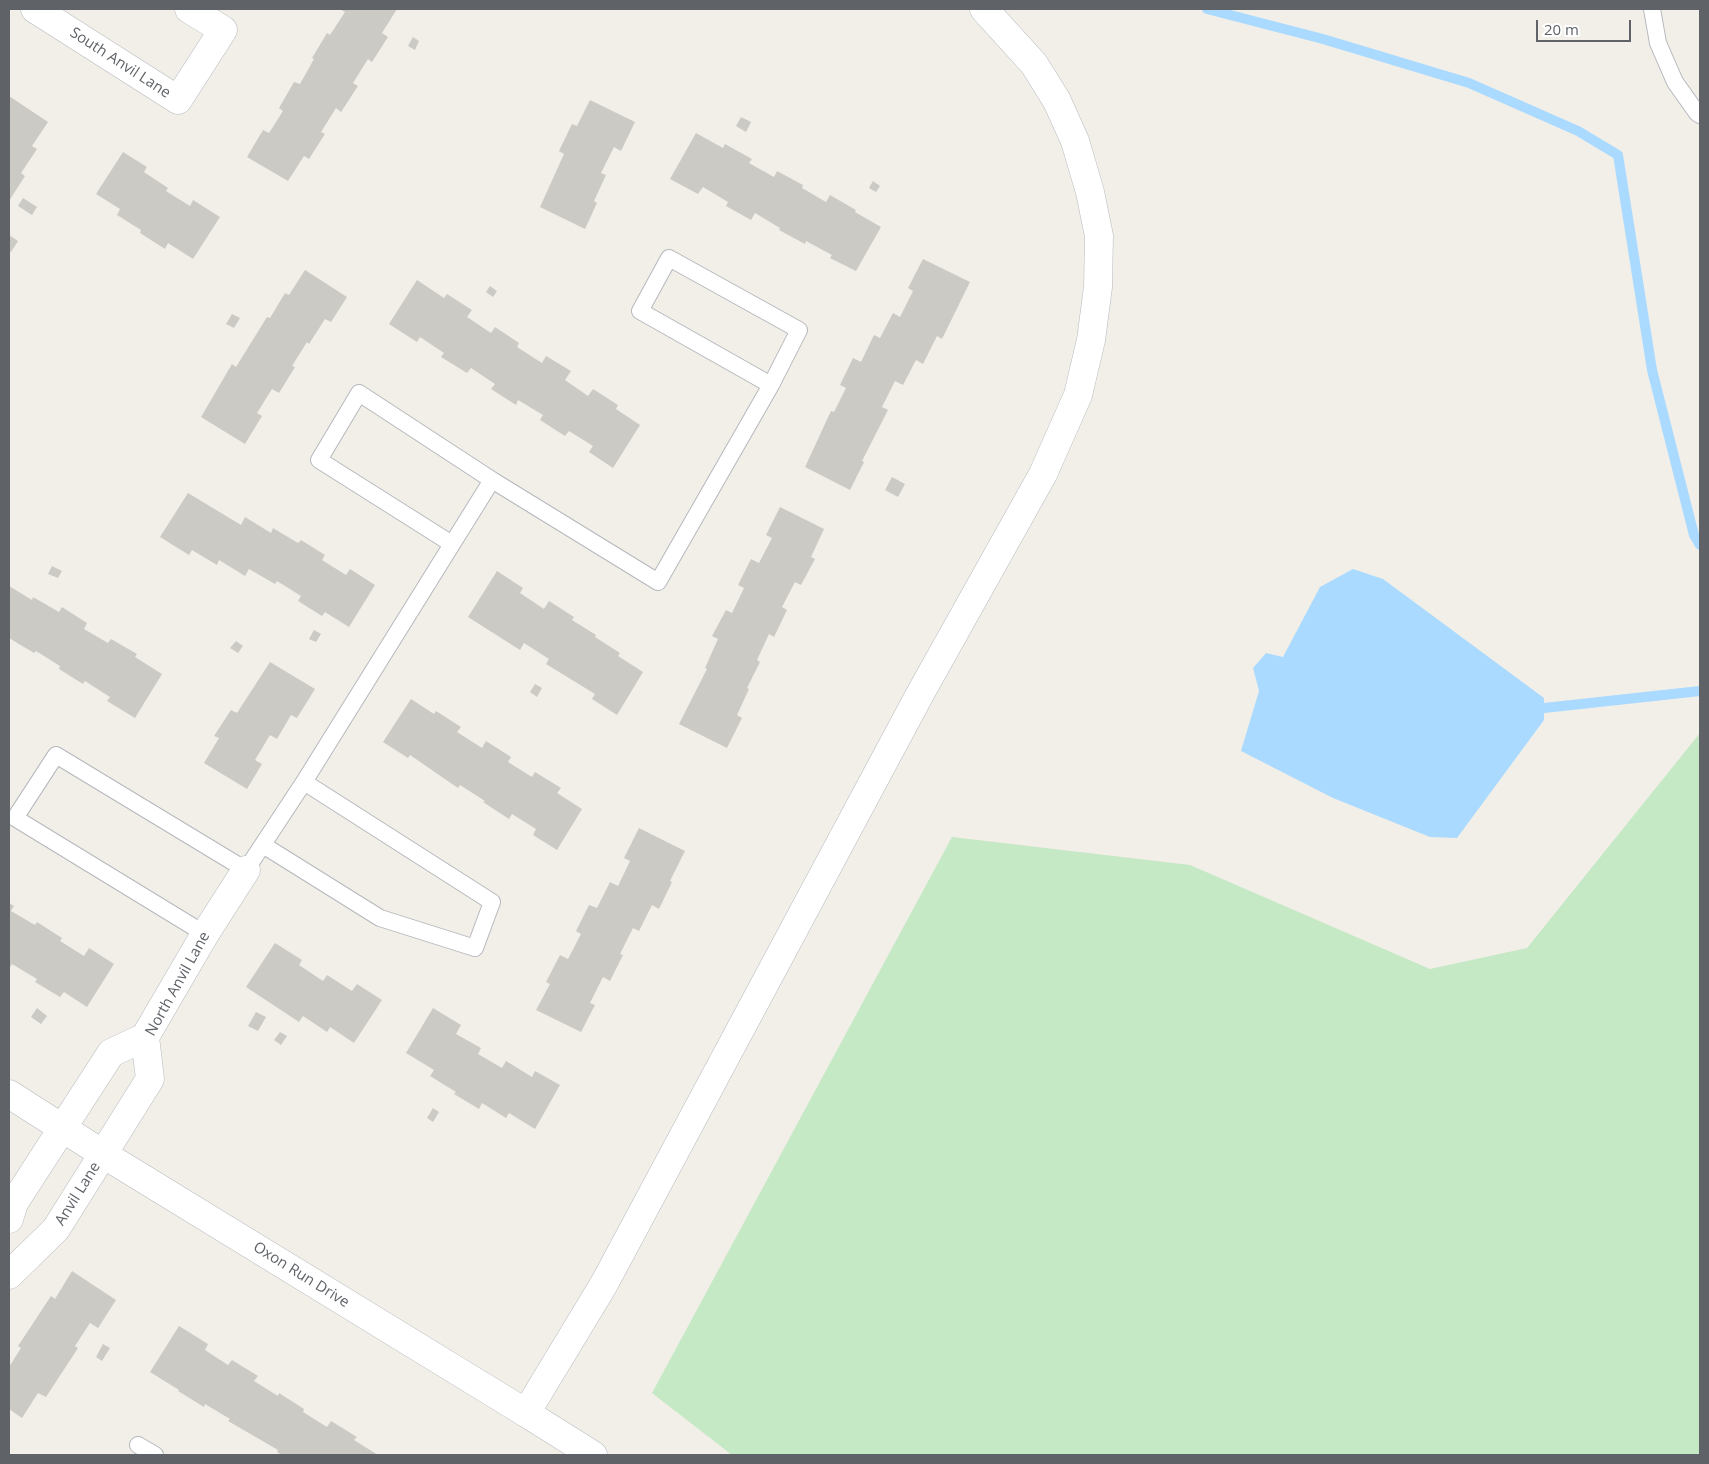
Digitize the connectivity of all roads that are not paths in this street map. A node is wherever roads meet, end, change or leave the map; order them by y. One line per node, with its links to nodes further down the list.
1 (36, 9): 2 (street, South Anvil Lane)
2 (189, 9)
3 (984, 9): 19 (street)
4 (1652, 9): 5 (lane)
5 (1700, 115)
6 (771, 385): 6 (lane); 7 (lane)
7 (492, 480): 8 (lane); 8 (lane)
8 (452, 544): 9 (lane)
9 (304, 782): 10 (lane); 10 (lane)
10 (263, 844): 11 (lane)
11 (246, 870): 12 (street, North Anvil Lane); 12 (lane)
12 (205, 934): 13 (street, North Anvil Lane)
13 (145, 1037): 15 (street); 16 (street, North Anvil Lane)
14 (9, 1094): 15 (street, Oxon Run Drive)
15 (62, 1127): 16 (street, Oxon Run Drive); 17 (street)
16 (103, 1154): 18 (street, Anvil Lane); 19 (street, Oxon Run Drive)
17 (9, 1218)
18 (9, 1275)
19 (526, 1413): 22 (street, Oxon Run Drive)
20 (138, 1445): 21 (lane)
21 (155, 1455)
22 (593, 1455)

